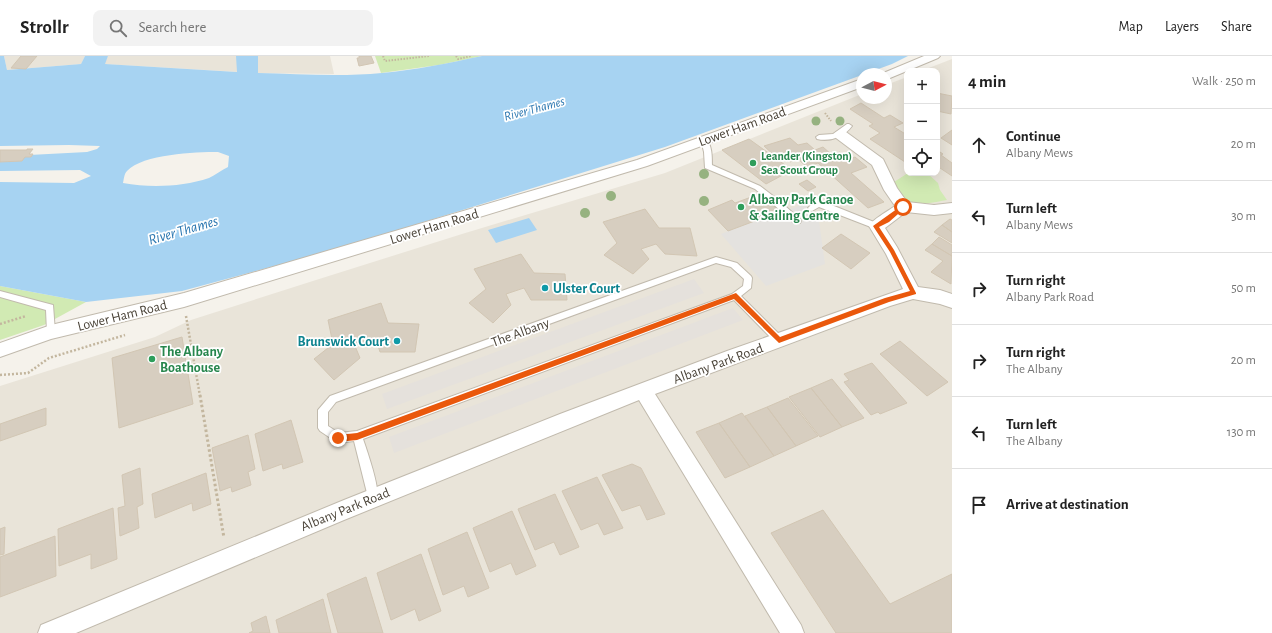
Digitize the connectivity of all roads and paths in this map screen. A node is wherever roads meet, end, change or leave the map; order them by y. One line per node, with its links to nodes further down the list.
1 (383, 56): 2 (path)
2 (429, 56)
3 (456, 56): 4 (path)
4 (471, 56)
5 (934, 56): 6 (street)
6 (892, 73)
7 (856, 85): 10 (street, Lower Ham Road)
8 (845, 130): 9 (lane); 12 (street)
9 (819, 137)
10 (704, 140): 14 (lane); 25 (street, Lower Ham Road)
11 (809, 199): 15 (lane)
12 (903, 207): 13 (street); 15 (street)
13 (952, 208)
14 (797, 220)
15 (876, 226): 16 (street)
16 (913, 293): 19 (street, Albany Park Road); 27 (street, Albany Park Road)
17 (0, 294): 25 (lane)
18 (736, 296): 27 (lane); 31 (lane, The Albany); 31 (lane, The Albany)
19 (952, 301)
20 (186, 316): 21 (path)
21 (179, 318)
22 (187, 321): 33 (path)
23 (0, 324): 24 (path)
24 (0, 327)
25 (51, 332): 28 (street, Lower Ham Road)
26 (125, 335): 29 (path)
27 (779, 340): 30 (street, Albany Park Road)
28 (0, 350)
29 (0, 375)
30 (643, 391): 32 (street, Albany Park Road); 35 (street)
31 (357, 436): 32 (lane)
32 (373, 497): 33 (street, Albany Park Road)
33 (228, 556): 34 (street, Albany Park Road)
34 (49, 633)
35 (792, 633)

